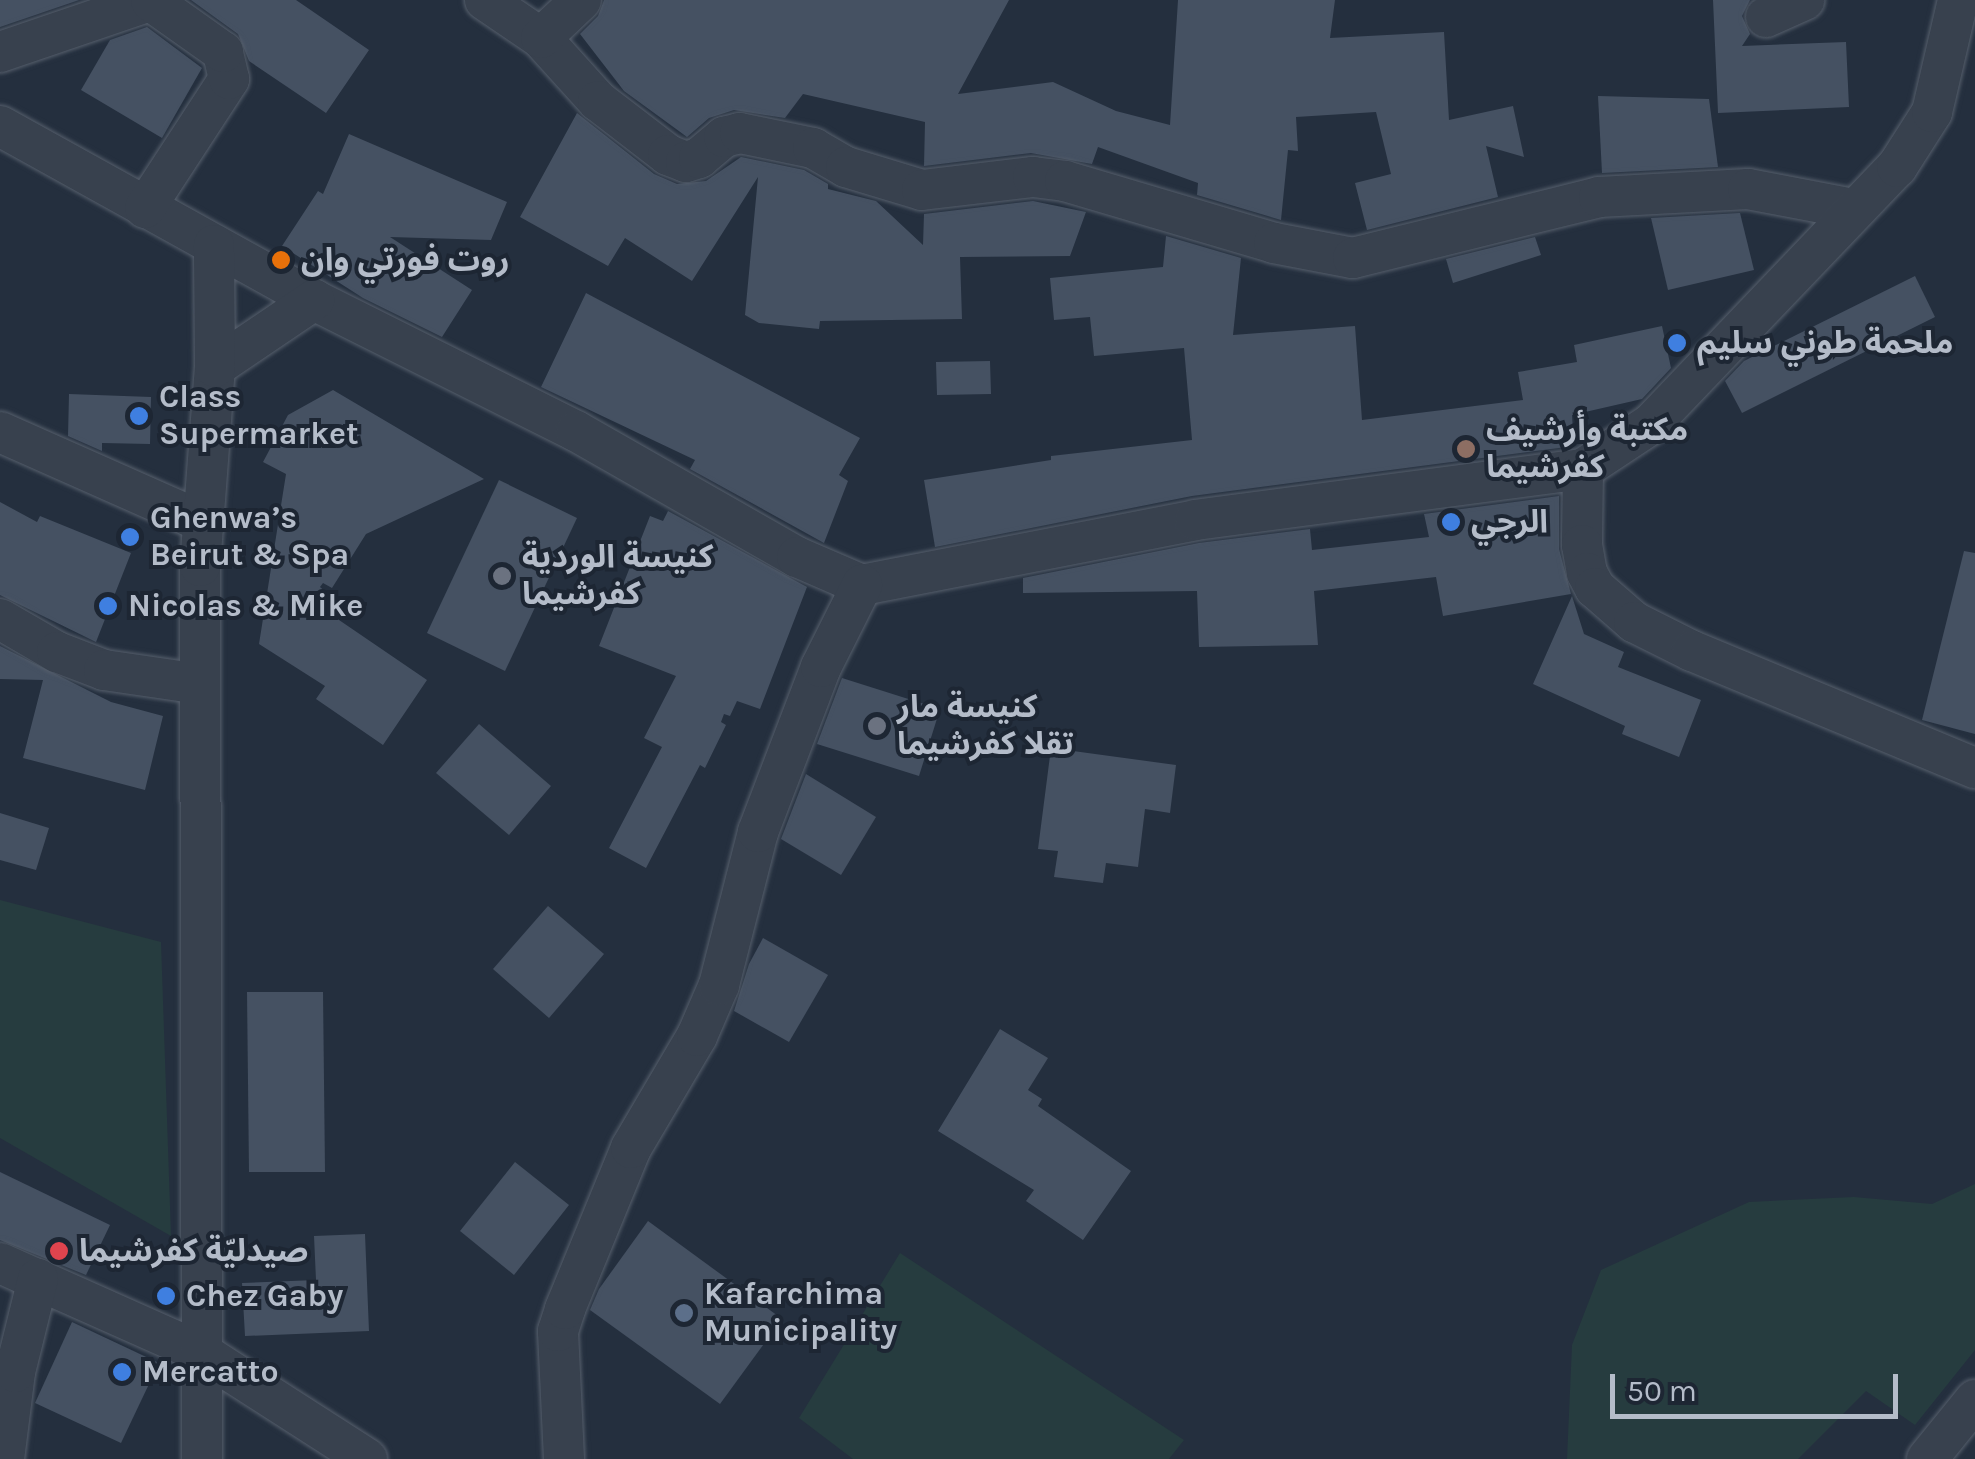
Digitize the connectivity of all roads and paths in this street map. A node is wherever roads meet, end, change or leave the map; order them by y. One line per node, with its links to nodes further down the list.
1 (485, 0): 7 (street)
2 (581, 0): 7 (street)
3 (1804, 0): 6 (street)
4 (1958, 0): 11 (street)
5 (152, 1): 8 (street); 10 (street)
6 (1766, 17)
7 (541, 38): 11 (street)
8 (0, 52)
9 (0, 126): 10 (street)
10 (145, 208): 12 (street)
11 (1854, 209): 16 (street)
12 (214, 246): 13 (street); 14 (street)
13 (314, 300): 14 (street); 18 (street)
14 (215, 367): 17 (street)
15 (0, 432): 17 (street)
16 (1583, 469): 18 (street); 21 (street)
17 (205, 523): 20 (street)
18 (862, 585): 29 (street)
19 (0, 619): 20 (street)
20 (200, 684): 24 (street)
21 (1975, 768)
22 (0, 1262): 23 (street)
23 (38, 1279): 24 (street); 26 (street)
24 (202, 1354): 27 (street); 28 (street)
25 (1975, 1400): 30 (street)
26 (4, 1459)
27 (202, 1459)
28 (367, 1459)
29 (564, 1459)
30 (1927, 1459)

